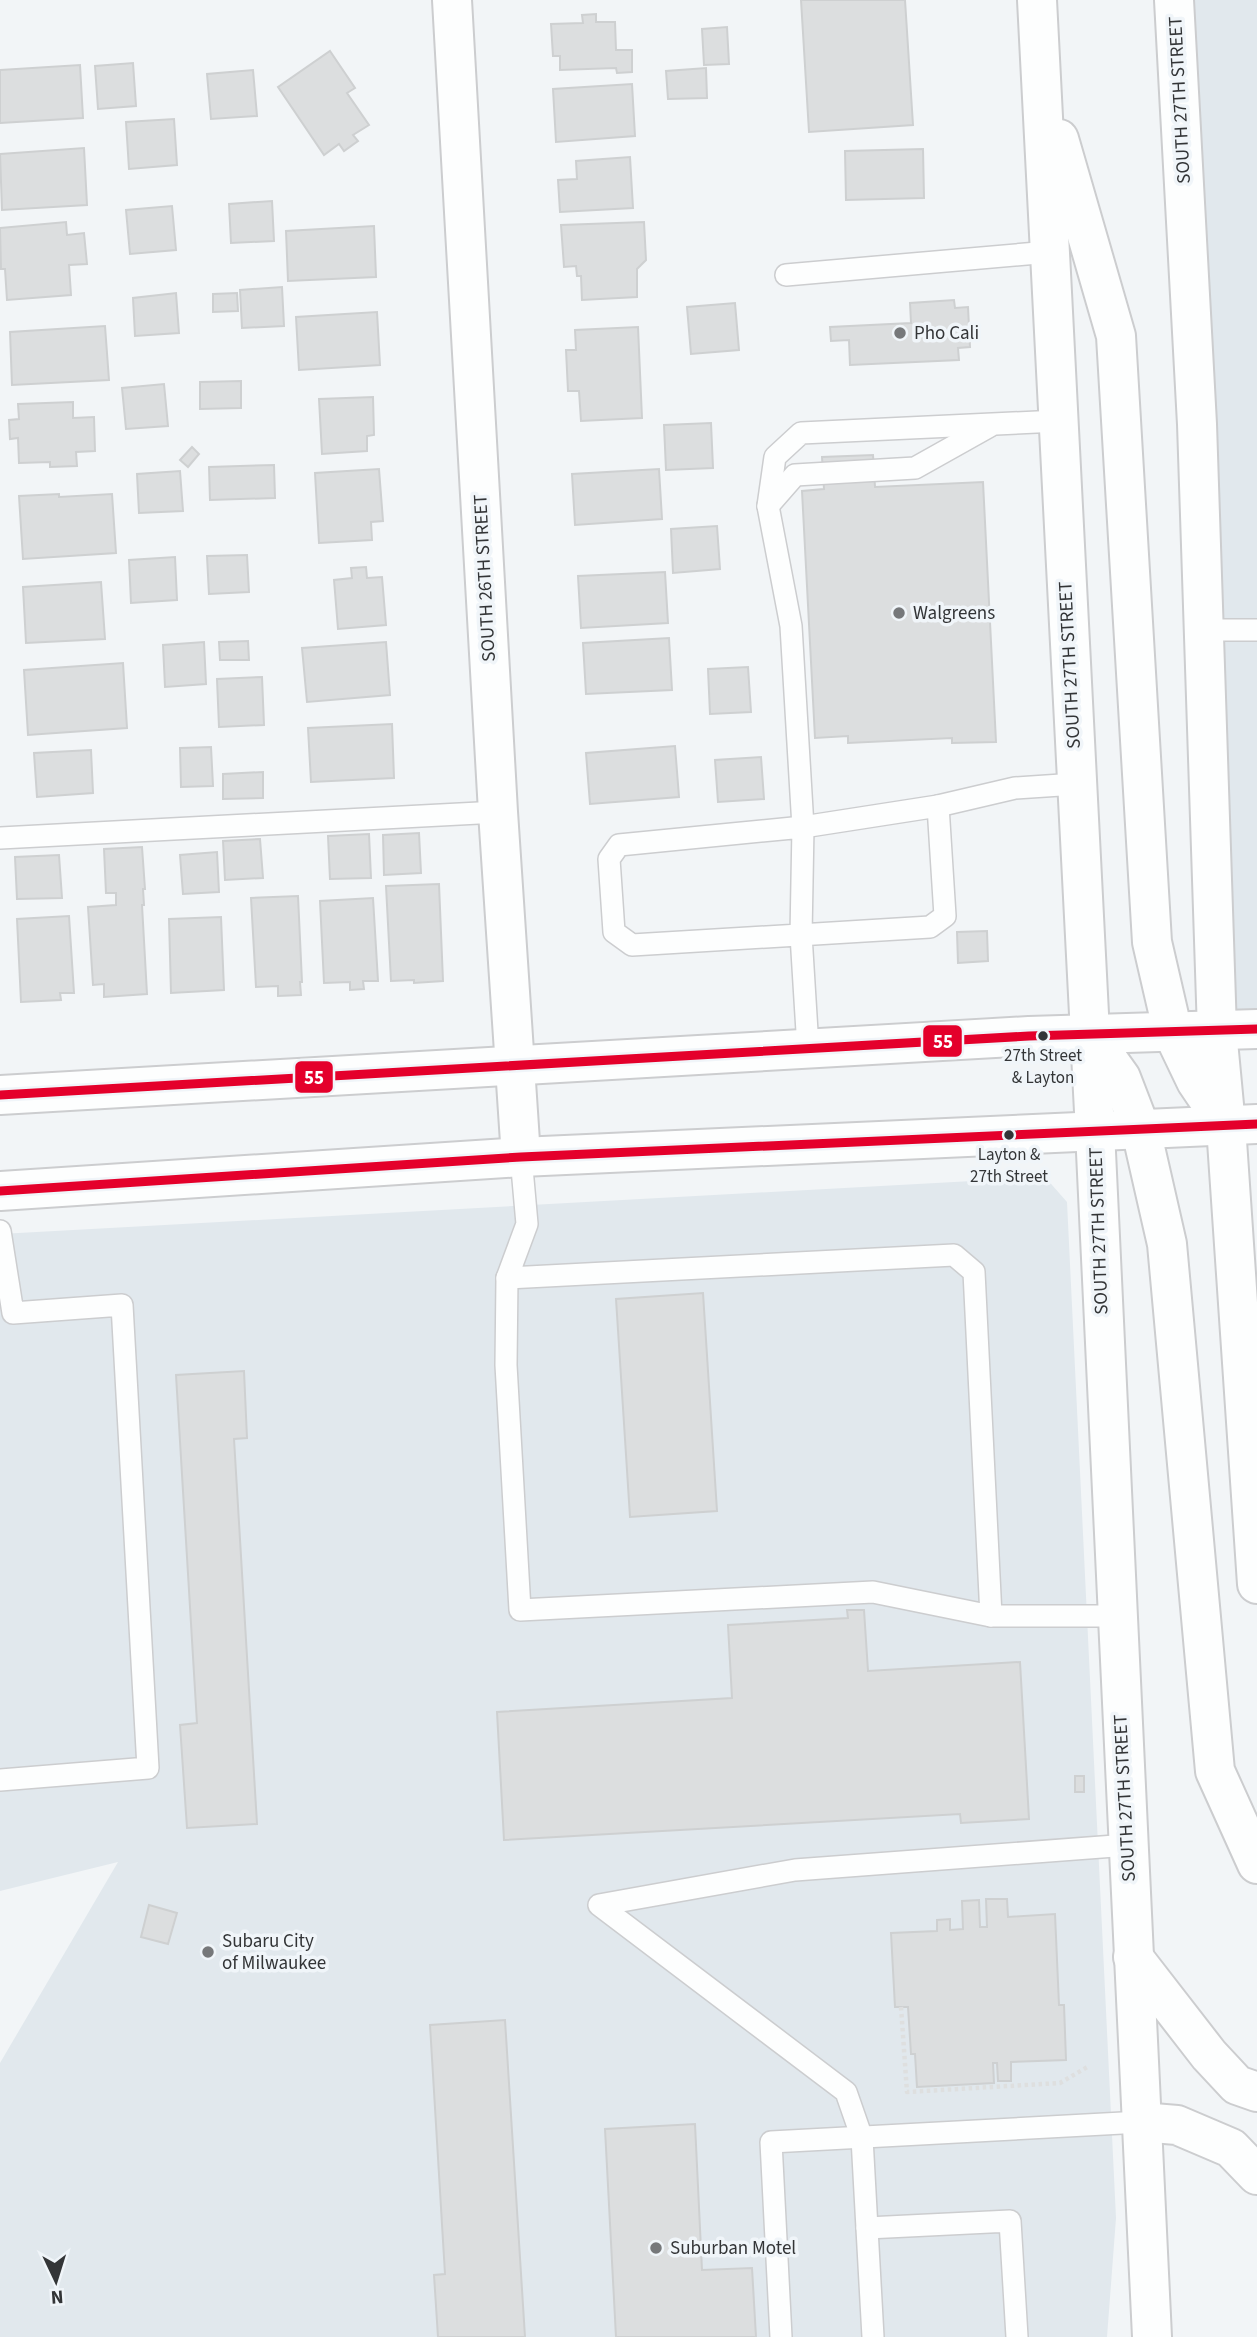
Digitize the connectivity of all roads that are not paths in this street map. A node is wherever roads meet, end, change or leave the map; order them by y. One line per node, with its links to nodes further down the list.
1 (452, 0): 14 (main road, SOUTH 26TH STREET)
2 (1037, 0): 4 (main road, SOUTH 27TH STREET)
3 (1174, 0): 10 (main road, SOUTH 27TH STREET)
4 (1043, 83): 5 (main road, SOUTH 27TH STREET); 20 (main road)
5 (1049, 252): 6 (lane); 7 (main road, SOUTH 27TH STREET)
6 (786, 275)
7 (1058, 421): 8 (lane); 12 (main road, SOUTH 27TH STREET)
8 (995, 424): 9 (lane); 9 (lane)
9 (768, 506): 15 (lane)
10 (1204, 630): 11 (lane); 19 (main road, SOUTH 27TH STREET)
11 (1257, 630)
12 (1076, 784): 13 (lane); 21 (main road, SOUTH 27TH STREET)
13 (938, 806): 15 (lane); 17 (lane)
14 (498, 812): 16 (lane); 23 (main road, SOUTH 26TH STREET)
15 (803, 827): 17 (lane); 17 (lane)
16 (0, 838)
17 (801, 935): 22 (lane)
18 (1257, 1029): 19 (main road)
19 (1217, 1031): 20 (main road); 25 (main road, SOUTH 27TH STREET)
20 (1172, 1032): 21 (main road); 25 (main road)
21 (1089, 1033): 22 (main road); 26 (main road); 27 (main road, SOUTH 27TH STREET)
22 (808, 1048): 23 (main road)
23 (514, 1065): 24 (main road); 28 (main road, SOUTH 26TH STREET)
24 (0, 1095)
25 (1242, 1125): 26 (main road); 33 (main road, SOUTH 27TH STREET)
26 (1141, 1130): 27 (main road); 39 (main road)
27 (1095, 1131): 28 (main road); 36 (main road, SOUTH 27TH STREET)
28 (521, 1157): 29 (main road); 31 (lane)
29 (0, 1191)
30 (0, 1231): 32 (lane)
31 (507, 1278): 35 (lane); 35 (lane)
32 (7, 1315): 37 (lane)
33 (1253, 1462): 34 (main road, SOUTH 27TH STREET)
34 (1256, 1561)
35 (990, 1616): 36 (lane)
36 (1116, 1616): 38 (main road, SOUTH 27TH STREET)
37 (0, 1780)
38 (1128, 1845): 40 (main road, SOUTH 27TH STREET); 43 (lane)
39 (1257, 1864)
40 (1133, 1957): 41 (main road); 42 (main road, SOUTH 27TH STREET)
41 (1257, 2092)
42 (1141, 2122): 43 (lane); 44 (main road); 49 (main road, SOUTH 27TH STREET)
43 (863, 2138): 45 (lane); 46 (lane)
44 (1257, 2175)
45 (867, 2228): 47 (lane); 48 (lane)
46 (781, 2337)
47 (873, 2337)
48 (1017, 2337)
49 (1152, 2337)

